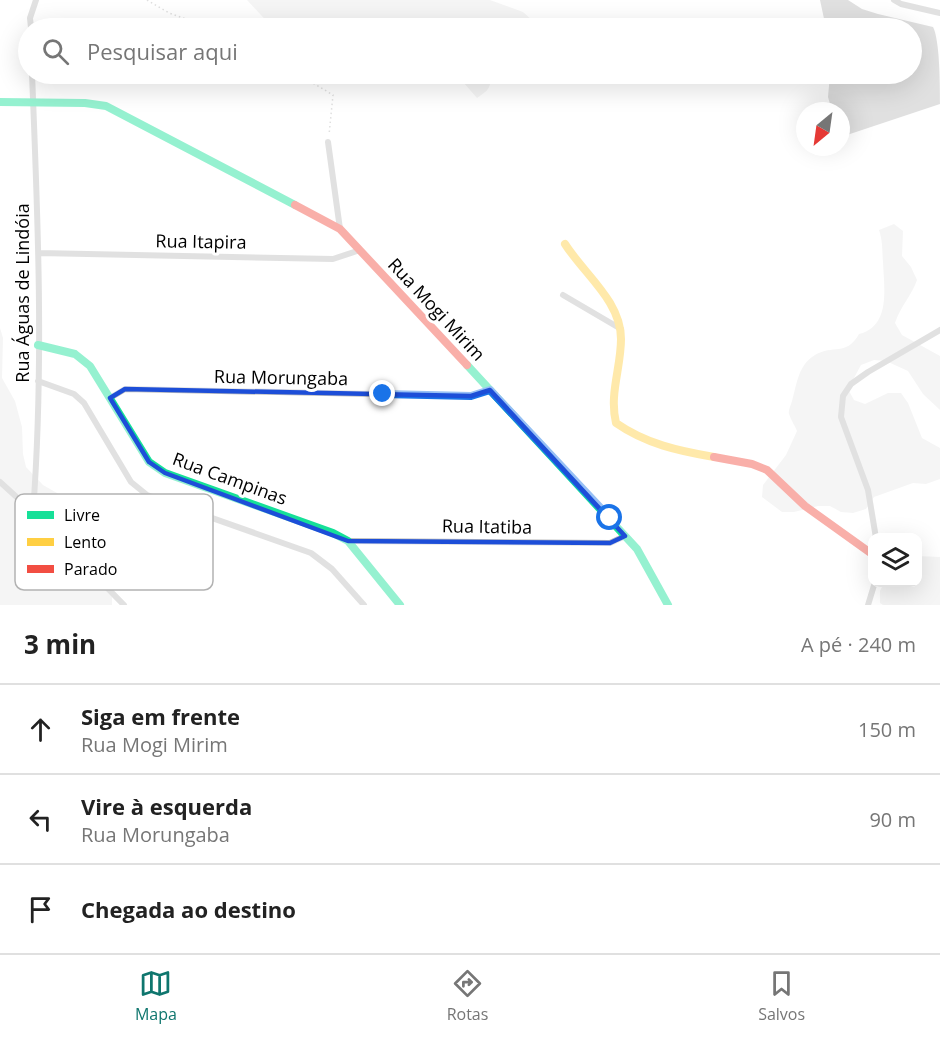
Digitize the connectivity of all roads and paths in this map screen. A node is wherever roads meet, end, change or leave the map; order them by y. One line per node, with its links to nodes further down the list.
1 (36, 0): 5 (street)
2 (147, 0): 6 (path)
3 (894, 0): 4 (street)
4 (940, 13)
5 (30, 18)
6 (183, 18)
7 (32, 84): 10 (street, Rua Águas de Lindóia)
8 (315, 84): 11 (path)
9 (0, 102): 10 (street, Rua Mogi Mirim)
10 (33, 102): 12 (street, Rua Mogi Mirim); 15 (street, Rua Águas de Lindóia)
11 (328, 142): 12 (street)
12 (340, 229): 14 (street, Rua Mogi Mirim)
13 (565, 244): 17 (street)
14 (360, 250): 15 (street, Rua Itapira); 21 (street, Rua Mogi Mirim)
15 (39, 253): 19 (street, Rua Águas de Lindóia)
16 (563, 295): 17 (street)
17 (621, 329): 31 (street)
18 (940, 330): 28 (street)
19 (38, 345): 20 (street, Rua Águas de Lindóia); 22 (street, Rua Campinas)
20 (38, 381): 24 (street, Rua Águas de Lindóia); 25 (street)
21 (490, 390): 22 (street, Rua Morungaba); 29 (street, Rua Mogi Mirim)
22 (110, 398): 30 (street, Rua Campinas)
23 (0, 482): 26 (street)
24 (34, 494)
25 (146, 494)
26 (15, 496)
27 (213, 518): 35 (street)
28 (875, 533)
29 (625, 536): 30 (street, Rua Itatiba); 37 (street, Rua Mogi Mirim)
30 (348, 541): 36 (street, Rua Campinas)
31 (868, 550)
32 (874, 587): 38 (street)
33 (109, 590): 34 (street)
34 (124, 605)
35 (364, 605)
36 (400, 605)
37 (668, 605)
38 (868, 605)

